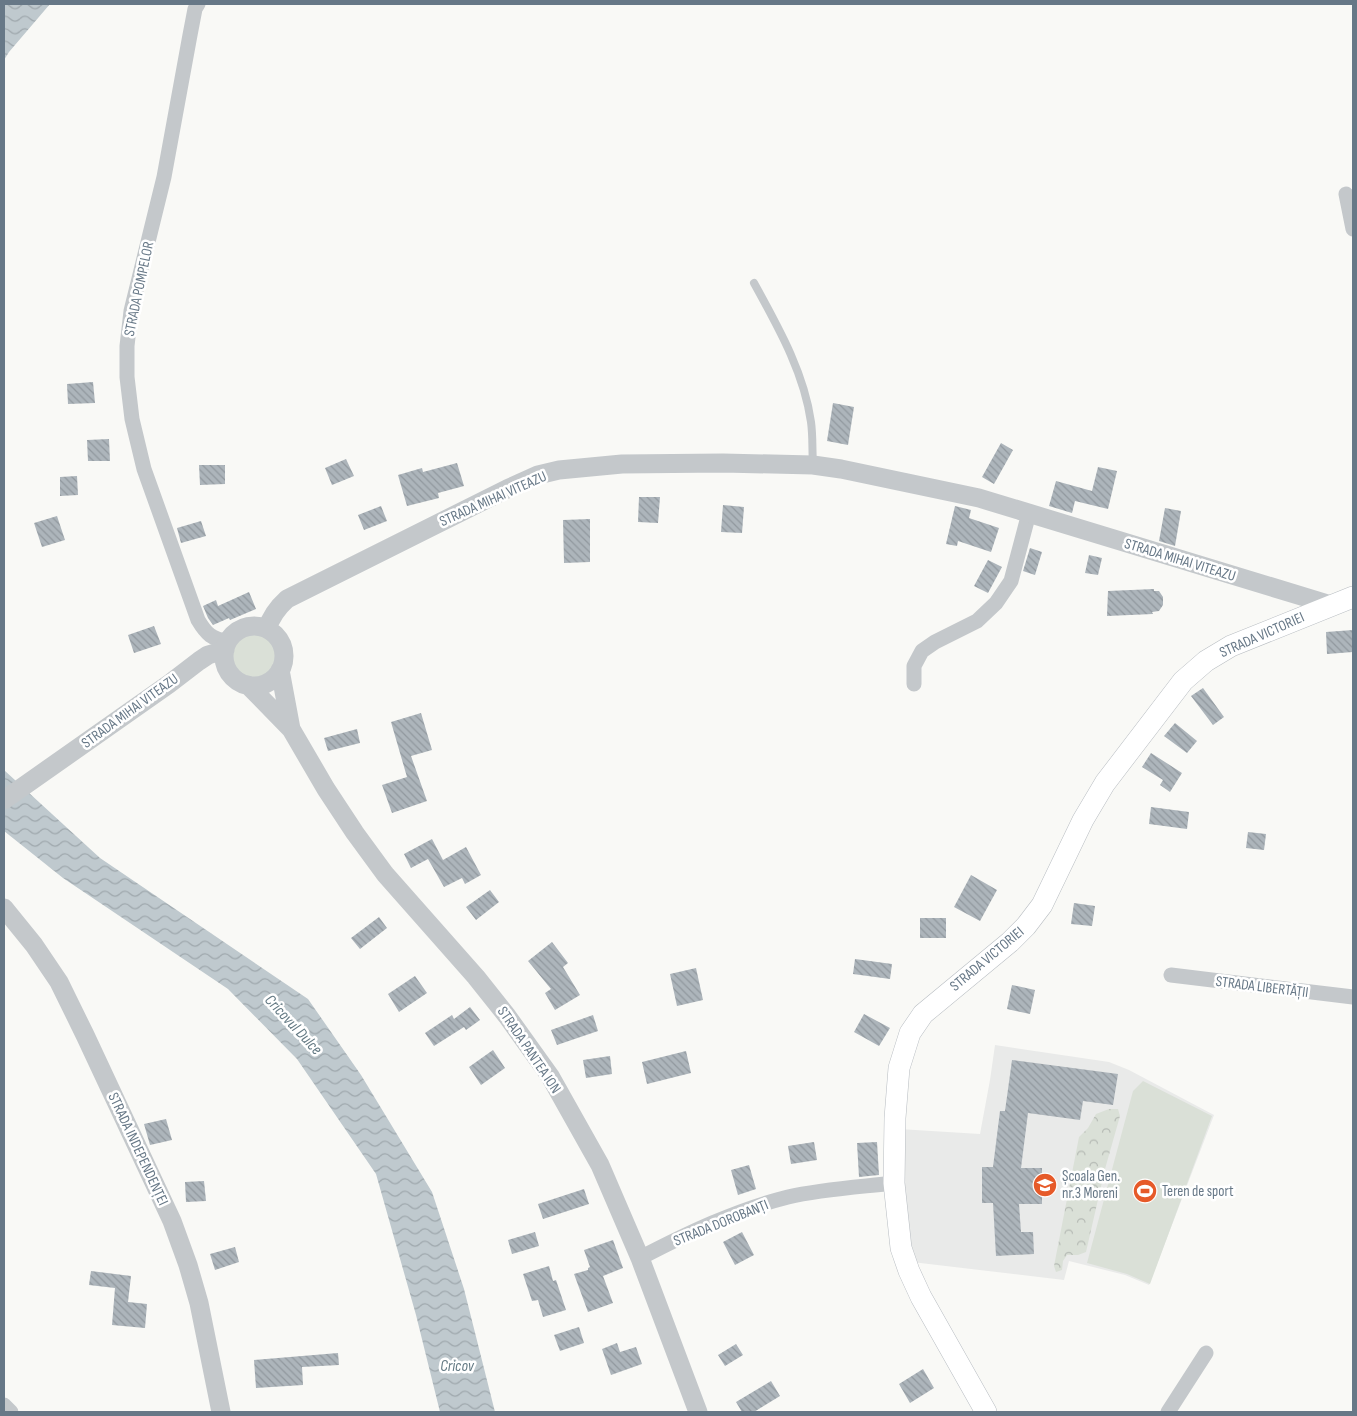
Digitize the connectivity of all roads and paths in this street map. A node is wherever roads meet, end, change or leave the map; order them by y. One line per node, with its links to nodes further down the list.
1 (198, 4): 10 (street, STRADA POMPELOR)
2 (1346, 194): 3 (street)
3 (1353, 230)
4 (754, 284): 5 (lane)
5 (813, 465): 6 (street, STRADA MIHAI VITEAZU); 9 (street, STRADA MIHAI VITEAZU)
6 (1029, 514): 8 (street, STRADA MIHAI VITEAZU); 12 (street)
7 (1353, 597): 8 (main road, STRADA VICTORIEI)
8 (1331, 605): 19 (main road, STRADA VICTORIEI)
9 (267, 629): 10 (street); 11 (street)
10 (226, 646): 13 (street); 15 (street, STRADA MIHAI VITEAZU)
11 (280, 670): 13 (street); 14 (street, STRADA PANTEA ION)
12 (914, 684)
13 (248, 685): 14 (street, STRADA PANTEA ION)
14 (291, 729): 20 (street, STRADA PANTEA ION)
15 (4, 800)
16 (4, 908): 24 (street, STRADA INDEPENDENȚEI)
17 (1171, 975): 18 (street, STRADA LIBERTĂȚII)
18 (1353, 997)
19 (894, 1183): 20 (street, STRADA DOROBANȚI); 26 (main road, STRADA VICTORIEI)
20 (640, 1258): 25 (street, STRADA PANTEA ION)
21 (1206, 1353): 27 (street)
22 (4, 1405): 23 (street)
23 (11, 1412)
24 (221, 1412)
25 (698, 1412)
26 (986, 1412)
27 (1168, 1412)

